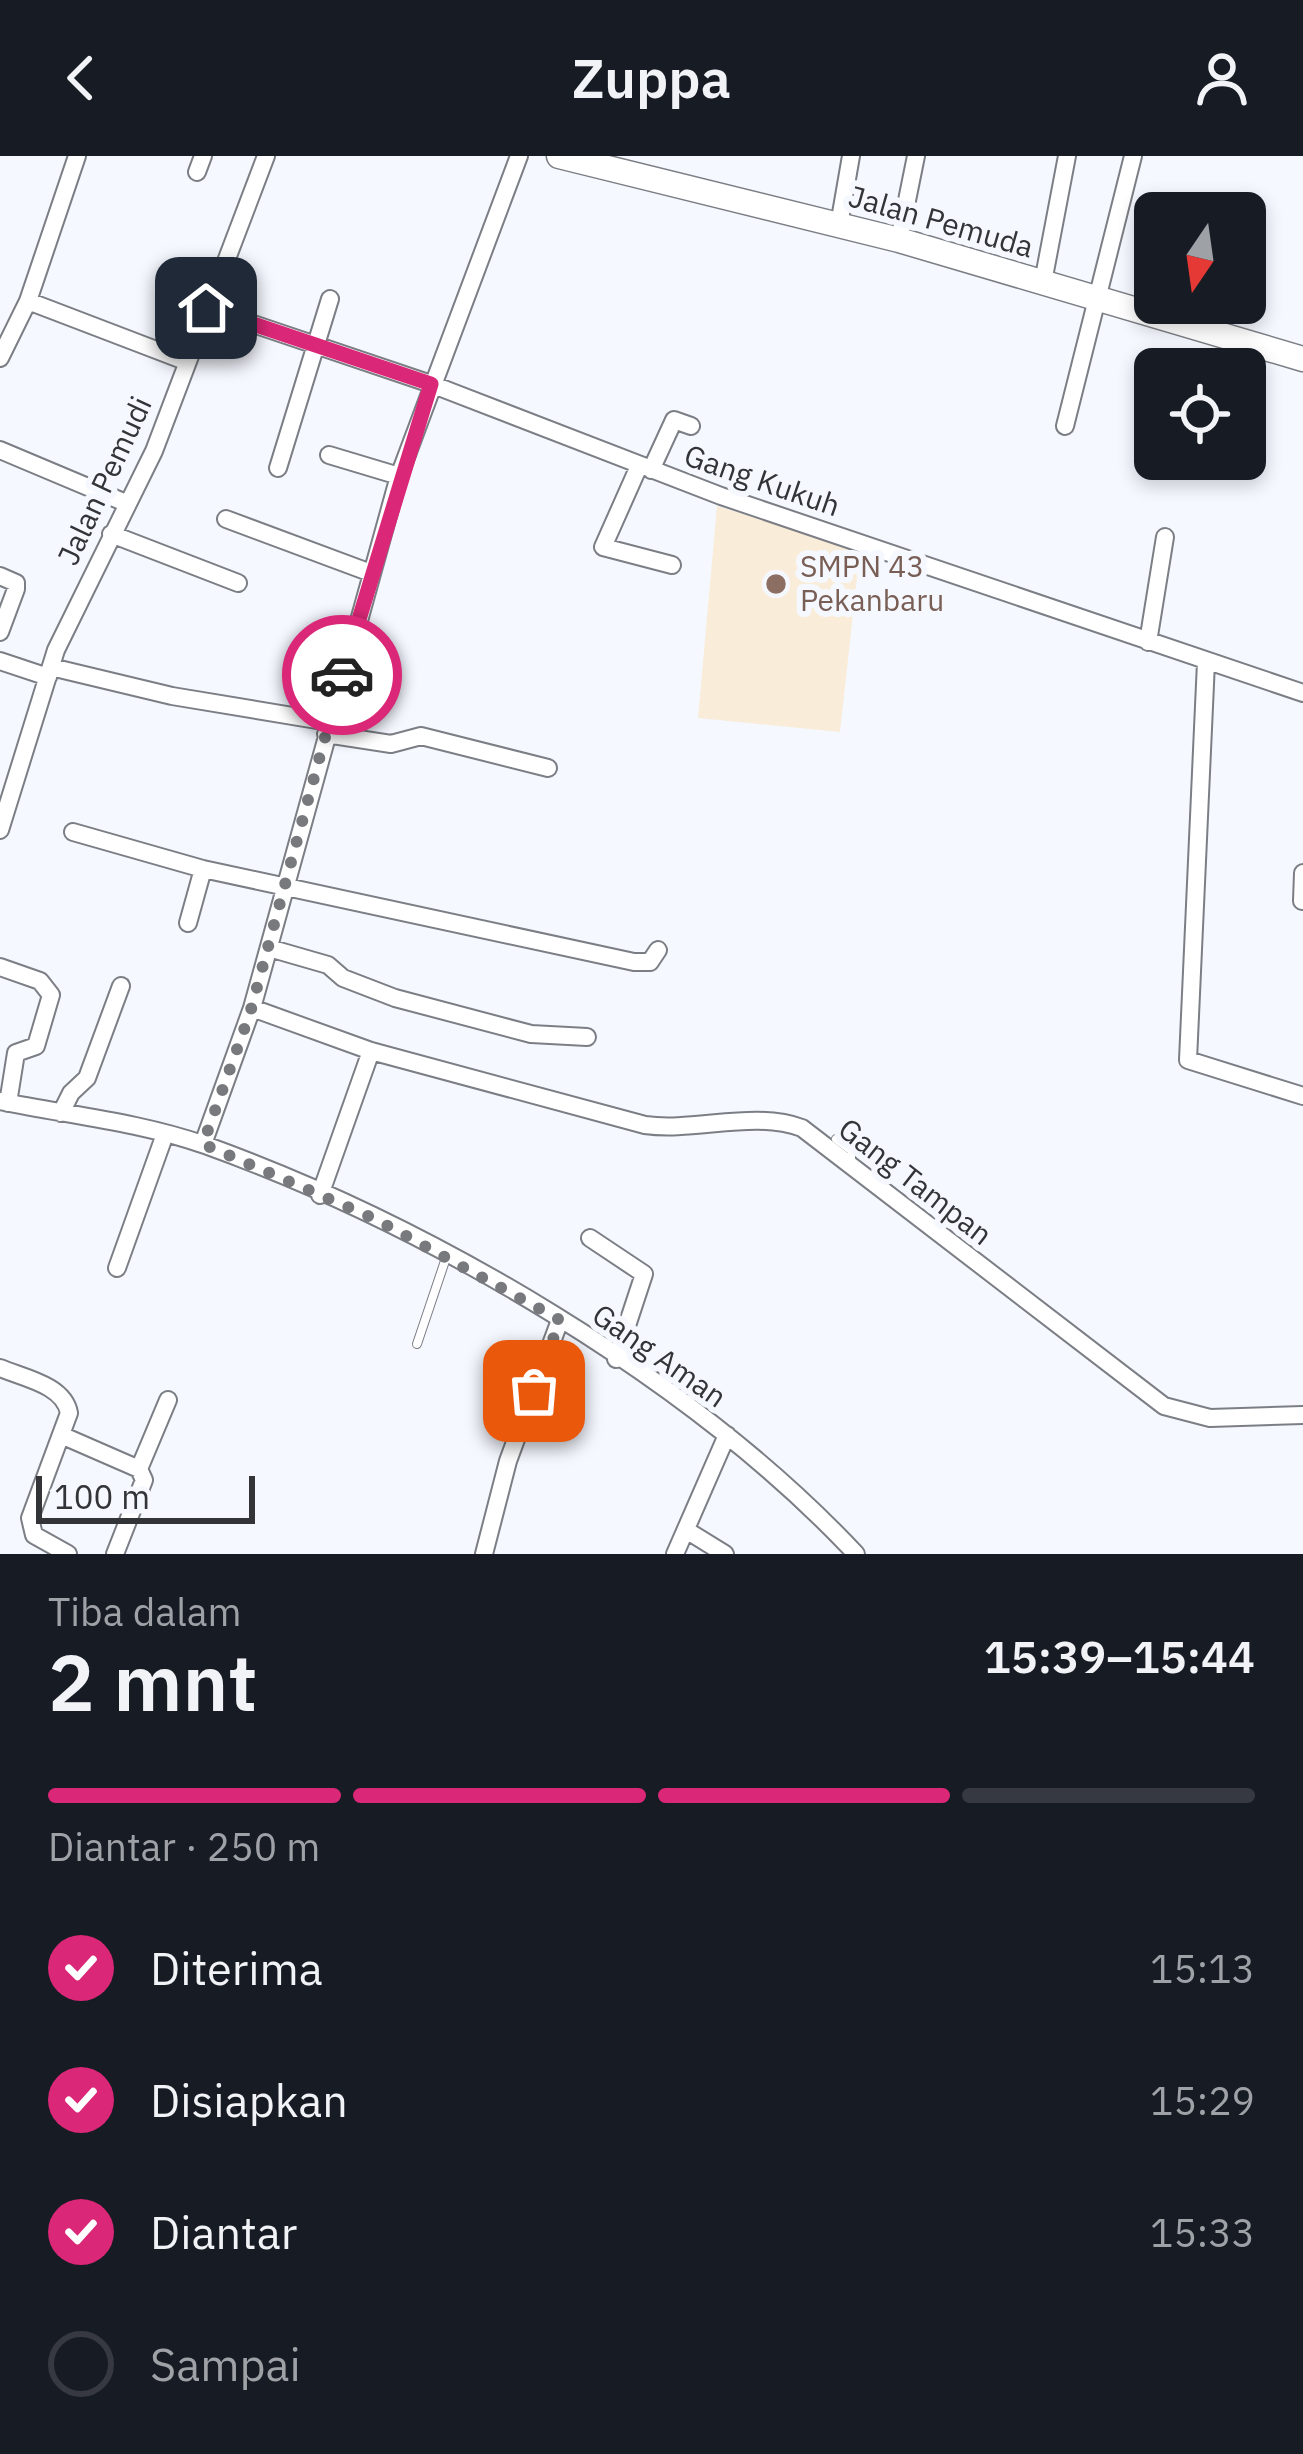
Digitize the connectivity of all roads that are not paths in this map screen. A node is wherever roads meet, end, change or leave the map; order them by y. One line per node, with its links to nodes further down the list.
1 (77, 156): 14 (street)
2 (266, 156): 15 (street, Jalan Pemudi)
3 (519, 156): 20 (street)
4 (559, 156): 9 (main road, Jalan Pemuda)
5 (851, 156): 9 (street)
6 (916, 156): 10 (street)
7 (1067, 156): 11 (street)
8 (1133, 156): 12 (street)
9 (839, 225): 10 (main road, Jalan Pemuda)
10 (899, 240): 11 (main road, Jalan Pemuda)
11 (1043, 282): 12 (main road, Jalan Pemuda)
12 (1094, 298): 18 (main road, Jalan Pemuda); 22 (street)
13 (330, 299): 16 (street)
14 (28, 301): 17 (street); 19 (street)
15 (206, 308): 16 (street, Gang Kukuh); 19 (street, Jalan Pemudi)
16 (316, 346): 20 (street, Gang Kukuh); 25 (street)
17 (0, 358)
18 (1303, 359)
19 (185, 361): 28 (street, Jalan Pemudi)
20 (431, 384): 26 (street, Gang Kukuh); 27 (street)
21 (691, 426): 26 (street)
22 (1066, 426)
23 (0, 450): 28 (street)
24 (328, 455): 27 (street)
25 (278, 468)
26 (645, 468): 32 (street); 37 (street, Gang Kukuh)
27 (399, 476): 33 (street)
28 (126, 502): 30 (street, Jalan Pemudi)
29 (226, 520): 33 (street)
30 (111, 534): 35 (street); 40 (street, Jalan Pemudi)
31 (1166, 537): 37 (street)
32 (672, 565)
33 (371, 573): 42 (street)
34 (0, 576): 36 (street)
35 (238, 583)
36 (0, 632)
37 (1148, 642): 39 (street, Gang Kukuh)
38 (0, 661): 40 (street)
39 (1206, 662): 41 (street, Gang Kukuh); 58 (street)
40 (49, 672): 42 (street); 44 (street, Jalan Pemudi)
41 (1303, 694)
42 (327, 728): 43 (street); 48 (street)
43 (548, 767)
44 (0, 830)
45 (73, 832): 46 (street)
46 (203, 869): 48 (street); 50 (street)
47 (1303, 873): 49 (street)
48 (287, 887): 51 (street); 52 (street)
49 (1301, 902)
50 (188, 922)
51 (269, 948): 55 (street); 56 (street)
52 (658, 950)
53 (0, 967): 59 (street)
54 (121, 986): 60 (street)
55 (252, 1008): 57 (street, Gang Tampan); 63 (street)
56 (587, 1037)
57 (371, 1052): 64 (street, Gang Tampan); 65 (street)
58 (1303, 1096)
59 (4, 1102): 60 (street, Gang Aman)
60 (61, 1113): 61 (street, Gang Aman)
61 (165, 1135): 63 (street, Gang Aman); 68 (street)
62 (836, 1139): 64 (lane)
63 (203, 1144): 65 (street, Gang Aman)
64 (850, 1164): 74 (street, Gang Tampan)
65 (320, 1195): 67 (street, Gang Aman)
66 (590, 1238): 71 (street)
67 (447, 1255): 69 (street, Gang Aman); 70 (lane)
68 (118, 1268)
69 (560, 1320): 71 (street, Gang Aman); 81 (street)
70 (417, 1344)
71 (616, 1359): 76 (street, Gang Aman)
72 (0, 1368): 75 (street)
73 (168, 1400): 77 (street)
74 (1303, 1415)
75 (61, 1436): 77 (street); 79 (street)
76 (727, 1436): 78 (street); 84 (street, Gang Aman)
77 (140, 1469): 80 (street)
78 (686, 1530): 82 (street); 83 (street)
79 (68, 1554)
80 (115, 1554)
81 (484, 1554)
82 (675, 1554)
83 (725, 1554)
84 (856, 1554)

